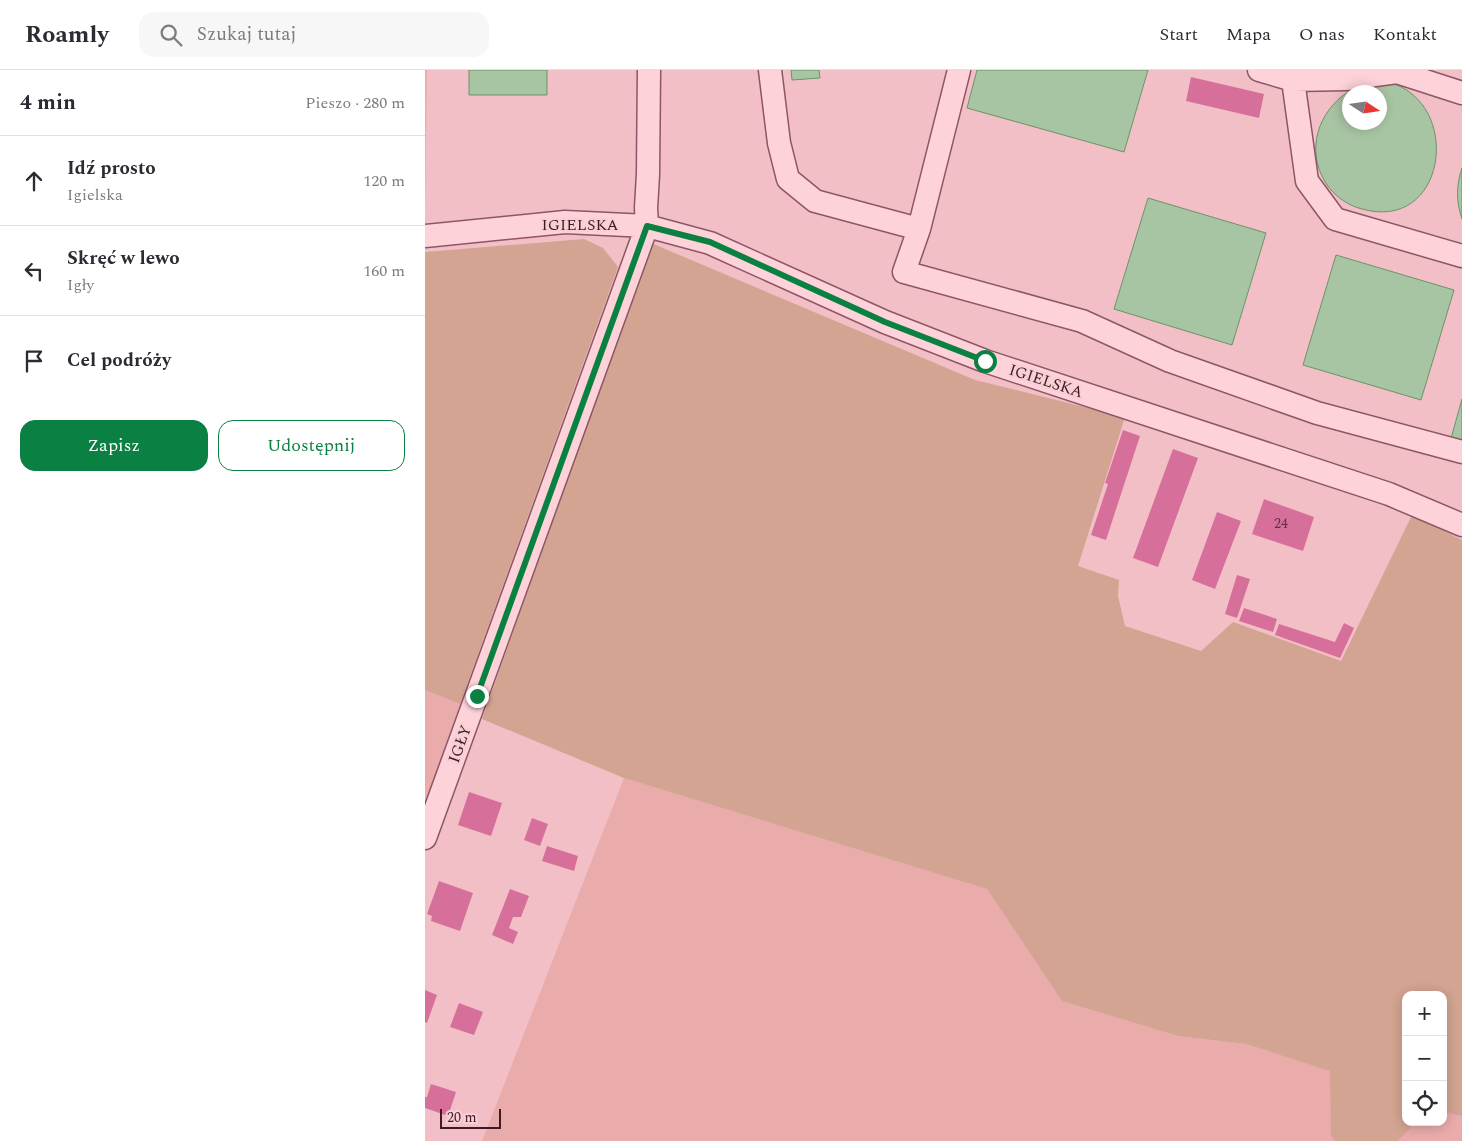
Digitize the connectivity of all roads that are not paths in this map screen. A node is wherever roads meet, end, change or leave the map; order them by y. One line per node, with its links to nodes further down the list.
1 (649, 70): 7 (street)
2 (770, 70): 8 (street)
3 (959, 70): 8 (street)
4 (1259, 70): 5 (street)
5 (1293, 80): 6 (street); 10 (street)
6 (1462, 93)
7 (647, 226): 9 (street, IGIELSKA); 12 (street, IGIELSKA); 13 (street, IGŁY)
8 (919, 229): 11 (street)
9 (425, 236)
10 (1462, 256)
11 (1462, 452)
12 (1462, 525)
13 (425, 838)

